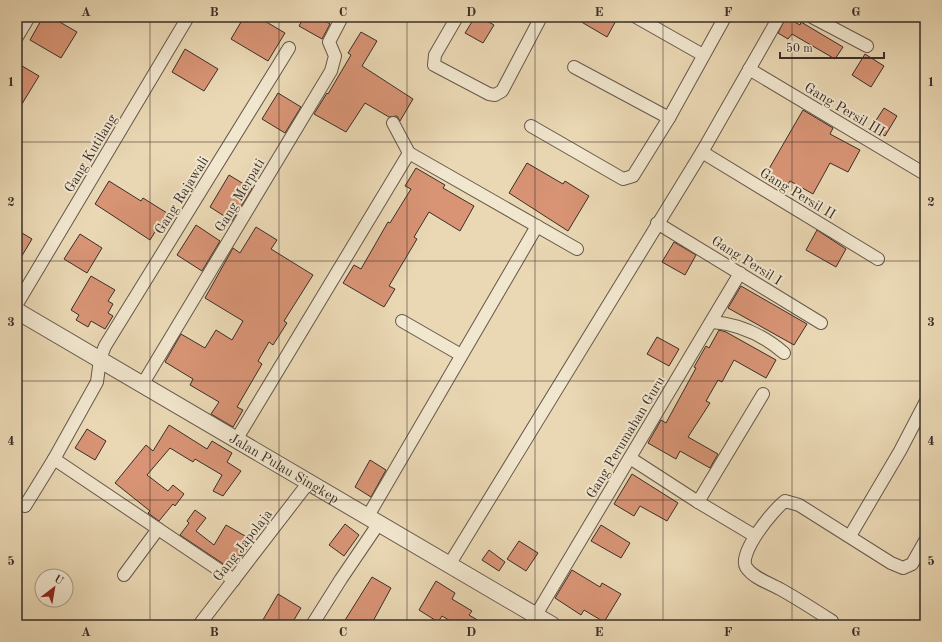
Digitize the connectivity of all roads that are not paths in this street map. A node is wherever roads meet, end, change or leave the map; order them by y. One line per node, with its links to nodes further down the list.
1 (188, 17): 27 (street, Gang Kutilang)
2 (342, 17): 35 (street, Gang Merpati)
3 (457, 17): 4 (street)
4 (541, 17)
5 (636, 17): 13 (street)
6 (725, 17): 13 (street)
7 (779, 17): 15 (street)
8 (812, 17): 11 (street)
9 (24, 20): 10 (street)
10 (17, 37)
11 (867, 46)
12 (289, 48): 34 (street, Gang Rajawali)
13 (703, 55): 16 (street)
14 (574, 67): 16 (street)
15 (749, 69): 19 (street); 21 (street, Gang Persil III)
16 (669, 118): 18 (street)
17 (393, 123): 20 (street)
18 (531, 126)
19 (702, 152): 22 (street); 25 (street, Gang Persil II)
20 (409, 153): 23 (street); 38 (street)
21 (925, 174)
22 (657, 223): 26 (street, Gang Persil I); 49 (street)
23 (537, 226): 24 (street); 33 (street)
24 (577, 249)
25 (878, 259)
26 (740, 273): 30 (street, Gang Perumahan Guru); 31 (street, Gang Persil I)
27 (17, 304)
28 (17, 311): 34 (street, Jalan Pulau Singkep)
29 (402, 321): 33 (street)
30 (712, 322): 32 (street); 39 (street, Gang Perumahan Guru)
31 (821, 323)
32 (784, 353)
33 (462, 355): 44 (street)
34 (100, 359): 35 (street, Jalan Pulau Singkep); 40 (street, Gang Rajawali)
35 (142, 385): 38 (street, Jalan Pulau Singkep)
36 (763, 394): 42 (street)
37 (925, 403): 47 (street)
38 (236, 440): 41 (street, Jalan Pulau Singkep)
39 (630, 458): 42 (street); 52 (street, Gang Perumahan Guru)
40 (54, 460): 43 (street, Gang Rajawali); 45 (street)
41 (309, 482): 44 (street, Jalan Pulau Singkep); 51 (street, Gang Japolaja)
42 (698, 502): 46 (street)
43 (24, 506)
44 (374, 520): 49 (street, Jalan Pulau Singkep); 55 (street)
45 (158, 529): 50 (street); 51 (street)
46 (755, 536): 47 (street); 53 (street)
47 (850, 536): 48 (street)
48 (925, 541)
49 (447, 563): 52 (street, Jalan Pulau Singkep)
50 (124, 575)
51 (234, 580): 54 (street, Gang Japolaja)
52 (533, 620): 56 (street, Jalan Pulau Singkep)
53 (832, 621)
54 (199, 625)
55 (312, 625)
56 (552, 625)

